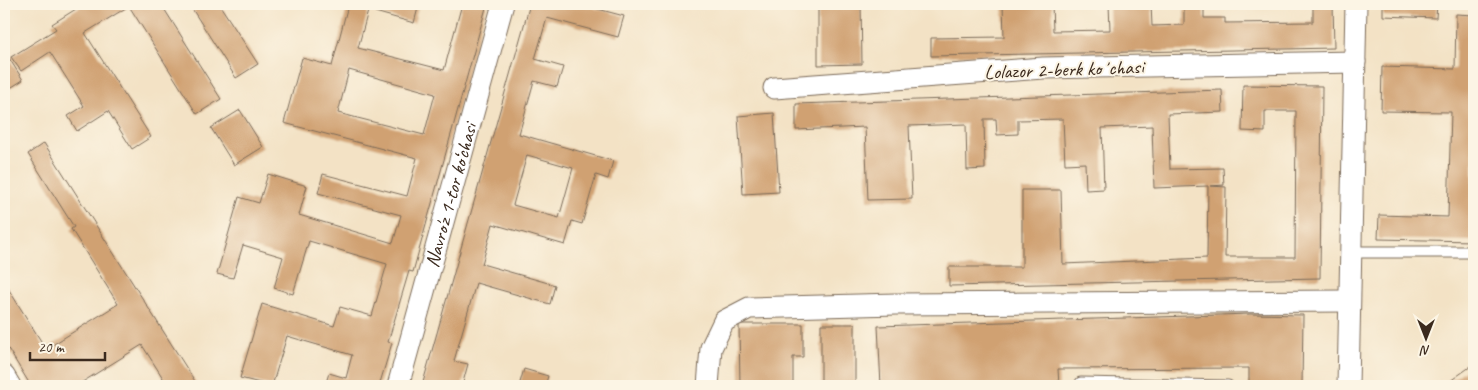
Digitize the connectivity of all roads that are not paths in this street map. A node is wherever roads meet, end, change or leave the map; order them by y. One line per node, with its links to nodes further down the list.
1 (503, 4): 10 (street)
2 (1356, 4): 3 (street)
3 (1355, 62): 4 (street, Lolazor 2-berk koʼchasi); 5 (street)
4 (774, 88)
5 (1350, 252): 6 (lane); 7 (street)
6 (1474, 252)
7 (1349, 301): 11 (street); 14 (street)
8 (4, 376): 9 (street)
9 (10, 386)
10 (398, 386)
11 (708, 386)
12 (1080, 386): 13 (lane)
13 (1228, 386)
14 (1348, 386)

